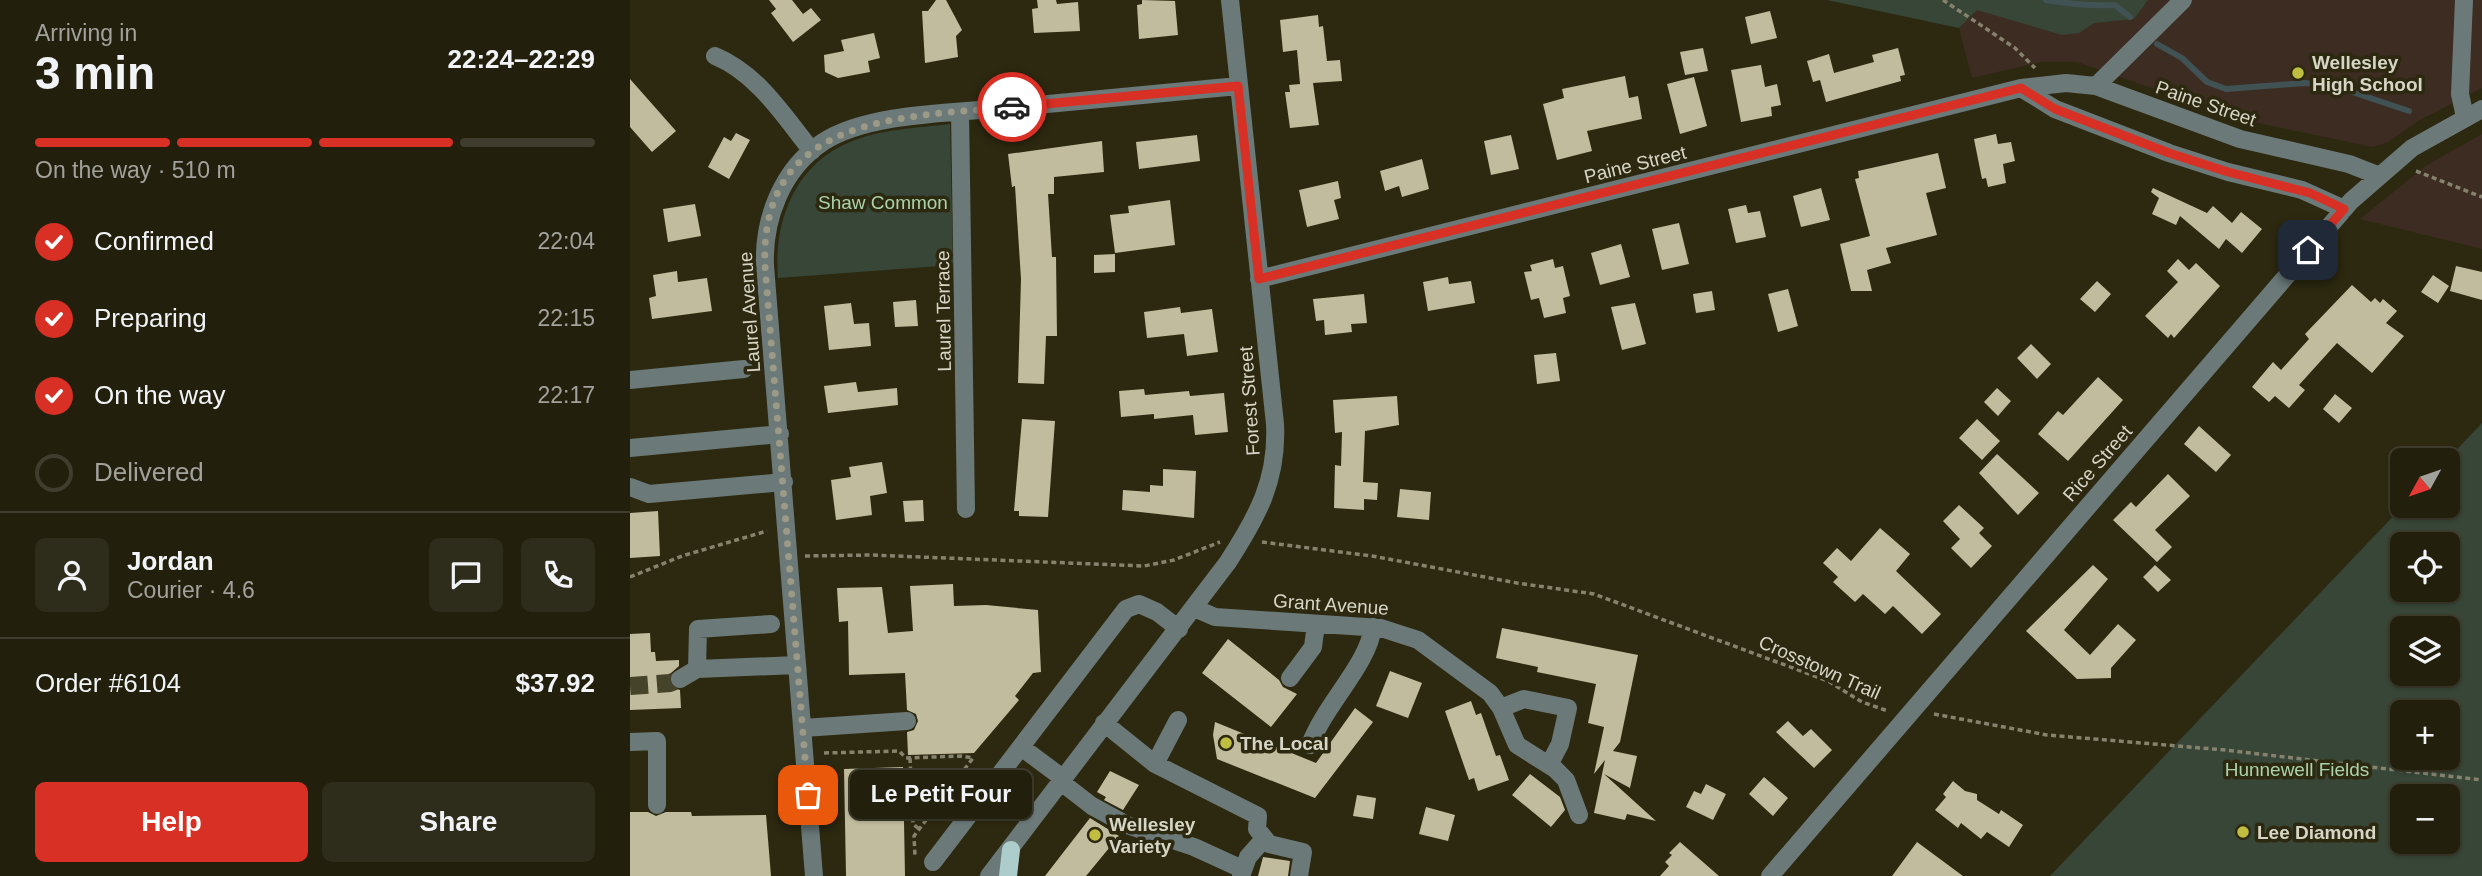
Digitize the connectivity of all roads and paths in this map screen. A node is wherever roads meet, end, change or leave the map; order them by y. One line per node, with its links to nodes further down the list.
1 (1230, 0): 5 (street, Forest Street)
2 (2183, 0): 6 (street)
3 (2463, 0): 10 (street)
4 (715, 56): 11 (street)
5 (1238, 86): 9 (street, Laurel Avenue); 16 (street, Forest Street)
6 (2096, 86): 7 (street, Paine Street); 13 (street, Paine Street)
7 (2021, 88): 15 (street); 16 (street, Paine Street)
8 (2482, 109): 10 (street, Rice Street)
9 (960, 112): 11 (street, Laurel Avenue); 23 (street, Laurel Terrace)
10 (2465, 117): 13 (street, Rice Street)
11 (811, 151): 19 (street, Laurel Avenue)
12 (2412, 167): 14 (path)
13 (2377, 175): 15 (street, Rice Street)
14 (2482, 197)
15 (2344, 209): 38 (street, Rice Street)
16 (1259, 279): 25 (street, Forest Street)
17 (744, 369): 18 (street)
18 (630, 380)
19 (780, 435): 20 (street); 21 (street, Laurel Avenue)
20 (630, 448)
21 (784, 482): 22 (street); 24 (street, Laurel Avenue)
22 (630, 487)
23 (966, 509)
24 (787, 528): 26 (street, Laurel Avenue); 27 (path)
25 (1241, 542): 26 (path, Crosstown Trail); 28 (street, Forest Street); 38 (path, Crosstown Trail)
26 (789, 557): 33 (street, Laurel Avenue)
27 (630, 577)
28 (1194, 608): 30 (street, Grant Avenue); 32 (street, Forest Street)
29 (771, 624): 34 (street)
30 (1316, 624): 31 (street, Grant Avenue); 35 (street)
31 (1373, 627): 37 (street, Grant Avenue); 44 (street)
32 (1179, 629): 41 (street, Forest Street); 45 (street)
33 (797, 665): 34 (street); 42 (street, Laurel Avenue)
34 (697, 669): 36 (street)
35 (1290, 678)
36 (680, 680)
37 (1502, 708): 49 (street); 49 (street)
38 (1911, 712): 51 (path, Crosstown Trail); 63 (street, Rice Street)
39 (1178, 720): 48 (street)
40 (907, 721): 42 (street)
41 (1104, 723): 48 (street); 50 (street, Forest Street)
42 (803, 728): 59 (street, Laurel Avenue)
43 (630, 742): 52 (street)
44 (1310, 746)
45 (1021, 747): 50 (street); 57 (street)
46 (824, 753): 47 (path)
47 (911, 758): 54 (path); 54 (path)
48 (1155, 764): 55 (street)
49 (1549, 765): 53 (street)
50 (1062, 780): 56 (street, Forest Street); 58 (street)
51 (2482, 780)
52 (657, 805)
53 (1579, 815)
54 (919, 829): 57 (path)
55 (1263, 840): 58 (street); 62 (street)
56 (1011, 850): 60 (street, Forest Street); 61 (main road)
57 (924, 862)
58 (1241, 873)
59 (814, 876)
60 (989, 876)
61 (1008, 876)
62 (1299, 876)
63 (1770, 876)

